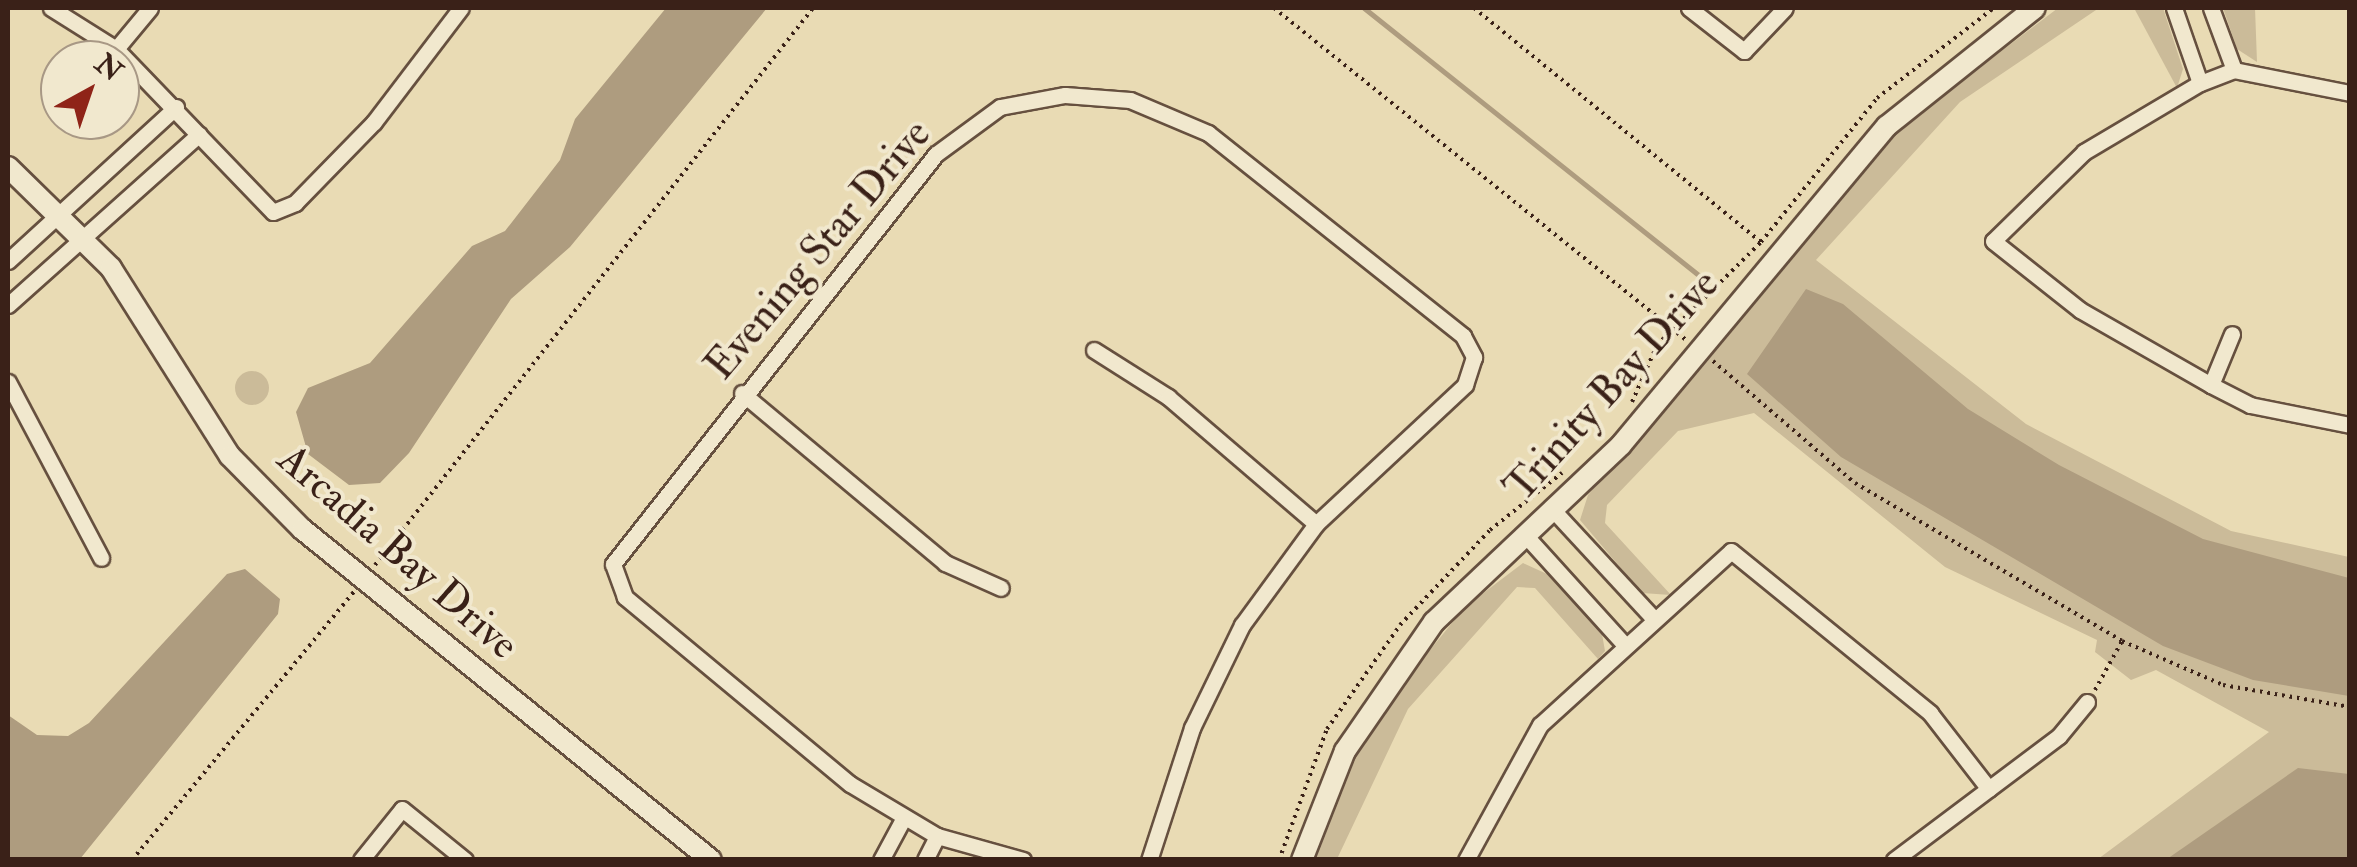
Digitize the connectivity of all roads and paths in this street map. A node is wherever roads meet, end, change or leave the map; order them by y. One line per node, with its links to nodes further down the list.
1 (51, 8): 13 (street)
2 (150, 8): 14 (street)
3 (461, 8): 20 (street)
4 (813, 8): 42 (path)
5 (1274, 8): 27 (path)
6 (1474, 8): 24 (path)
7 (1689, 8): 8 (street)
8 (1785, 8)
9 (1994, 8): 24 (path)
10 (2035, 8): 38 (street, Trinity Bay Drive)
11 (2174, 8): 17 (street)
12 (2211, 8): 15 (street)
13 (102, 40)
14 (123, 40)
15 (2234, 70): 17 (street); 18 (street)
16 (140, 72): 19 (street)
17 (2200, 84): 33 (street)
18 (2350, 94)
19 (176, 107): 20 (street); 22 (street)
20 (199, 134): 23 (street)
21 (8, 167): 22 (street, Arcadia Bay Drive)
22 (62, 211): 23 (street, Arcadia Bay Drive); 25 (street)
23 (84, 236): 26 (street); 42 (street, Arcadia Bay Drive)
24 (1762, 242): 27 (path)
25 (8, 261)
26 (8, 305)
27 (1670, 331): 29 (path); 35 (path)
28 (2232, 334): 33 (street)
29 (1694, 345)
30 (1094, 350): 39 (street)
31 (1713, 360): 45 (path)
32 (8, 382): 41 (street)
33 (2211, 384): 36 (street)
34 (742, 392): 39 (street, Evening Star Drive); 43 (street); 50 (street, Evening Star Drive)
35 (1626, 412)
36 (2350, 425)
37 (1564, 471): 60 (path)
38 (1554, 512): 40 (street, Trinity Bay Drive); 44 (street)
39 (1316, 524): 59 (street)
40 (1526, 536): 46 (street); 61 (street, Trinity Bay Drive)
41 (100, 558)
42 (365, 580): 52 (path); 55 (street, Arcadia Bay Drive)
43 (1000, 588)
44 (1653, 618): 46 (street); 49 (street)
45 (2122, 642): 47 (path); 48 (path)
46 (1623, 643): 62 (street)
47 (2087, 702): 49 (street)
48 (2350, 708)
49 (1989, 789): 63 (street)
50 (902, 821): 51 (street); 56 (street)
51 (937, 836): 57 (street); 58 (street)
52 (132, 860)
53 (362, 860): 54 (street)
54 (465, 860)
55 (711, 860)
56 (881, 860)
57 (924, 860)
58 (1024, 860)
59 (1148, 860)
60 (1279, 860)
61 (1302, 860)
62 (1466, 860)
63 (1894, 860)

